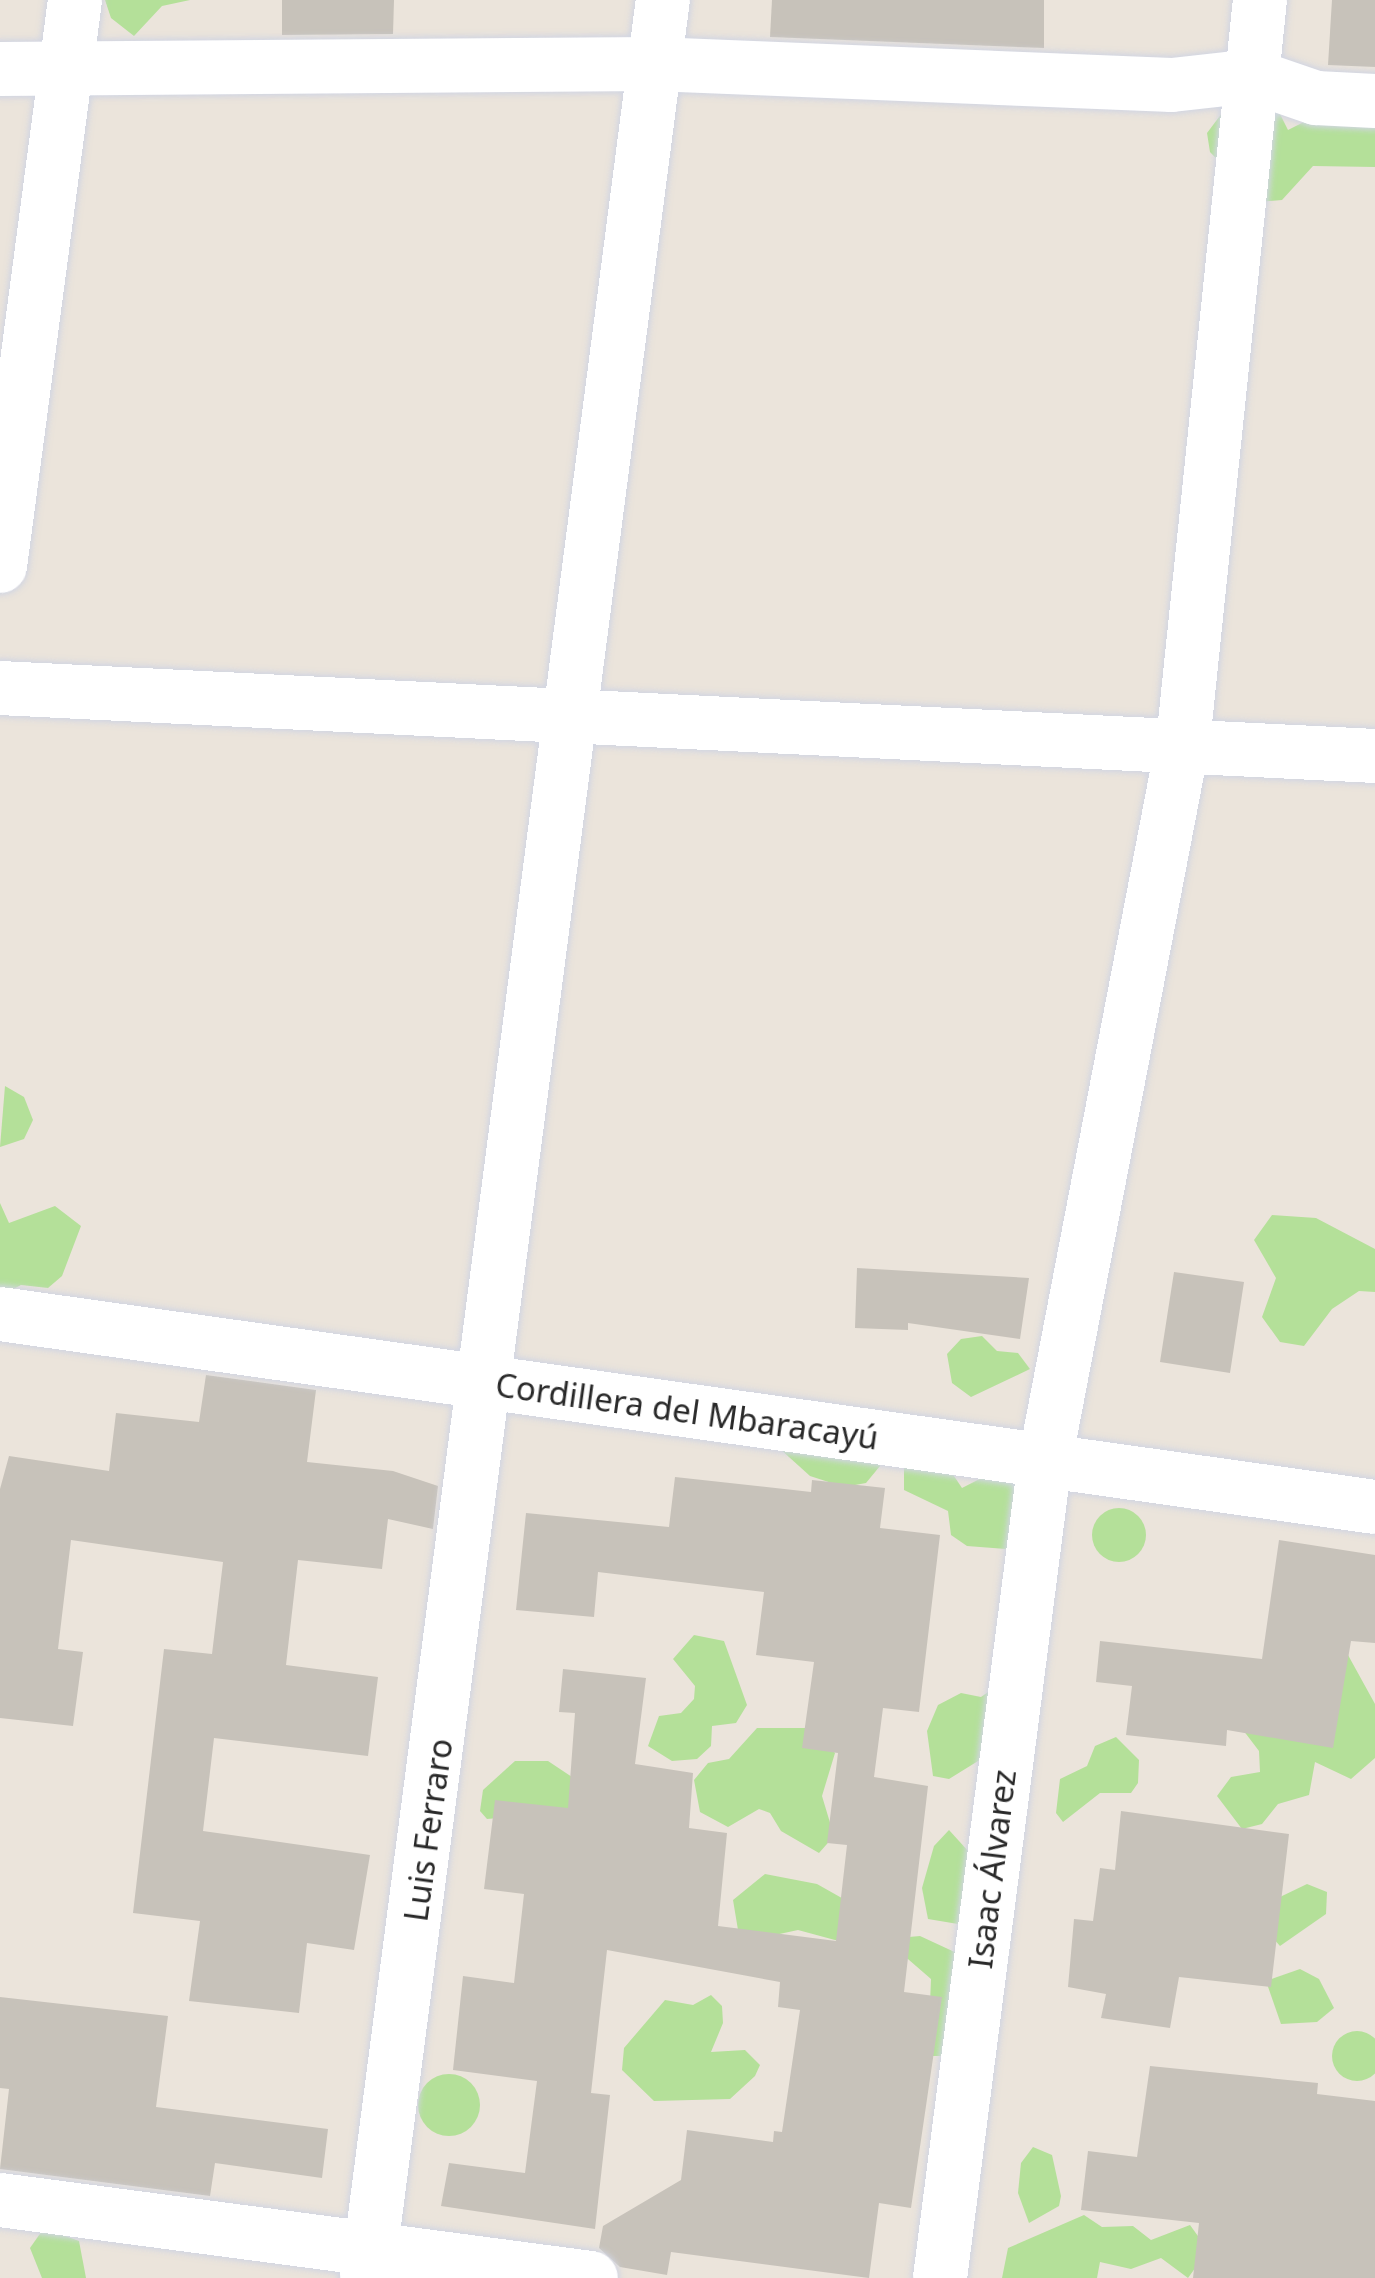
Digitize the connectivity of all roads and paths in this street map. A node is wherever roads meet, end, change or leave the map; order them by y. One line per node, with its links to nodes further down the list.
1 (75, 0): 5 (street)
2 (663, 0): 4 (street, Luis Ferraro)
3 (1261, 0): 7 (street, Isaac Álvarez)
4 (654, 64): 5 (street); 7 (street); 11 (street, Luis Ferraro)
5 (67, 68): 6 (street); 9 (street)
6 (0, 69)
7 (1252, 76): 8 (street); 12 (street, Isaac Álvarez)
8 (1375, 101)
9 (0, 566)
10 (0, 688): 11 (street)
11 (571, 722): 12 (street); 15 (street, Luis Ferraro)
12 (1183, 742): 13 (street); 16 (street, Isaac Álvarez)
13 (1375, 756)
14 (0, 1314): 15 (street, Cordillera del Mbaracayú)
15 (489, 1383): 16 (street, Cordillera del Mbaracayú); 19 (street, Luis Ferraro)
16 (1045, 1461): 17 (street, Cordillera del Mbaracayú); 21 (street, Isaac Álvarez)
17 (1375, 1507)
18 (0, 2200): 19 (street)
19 (369, 2262): 20 (street)
20 (591, 2278)
21 (940, 2278)

